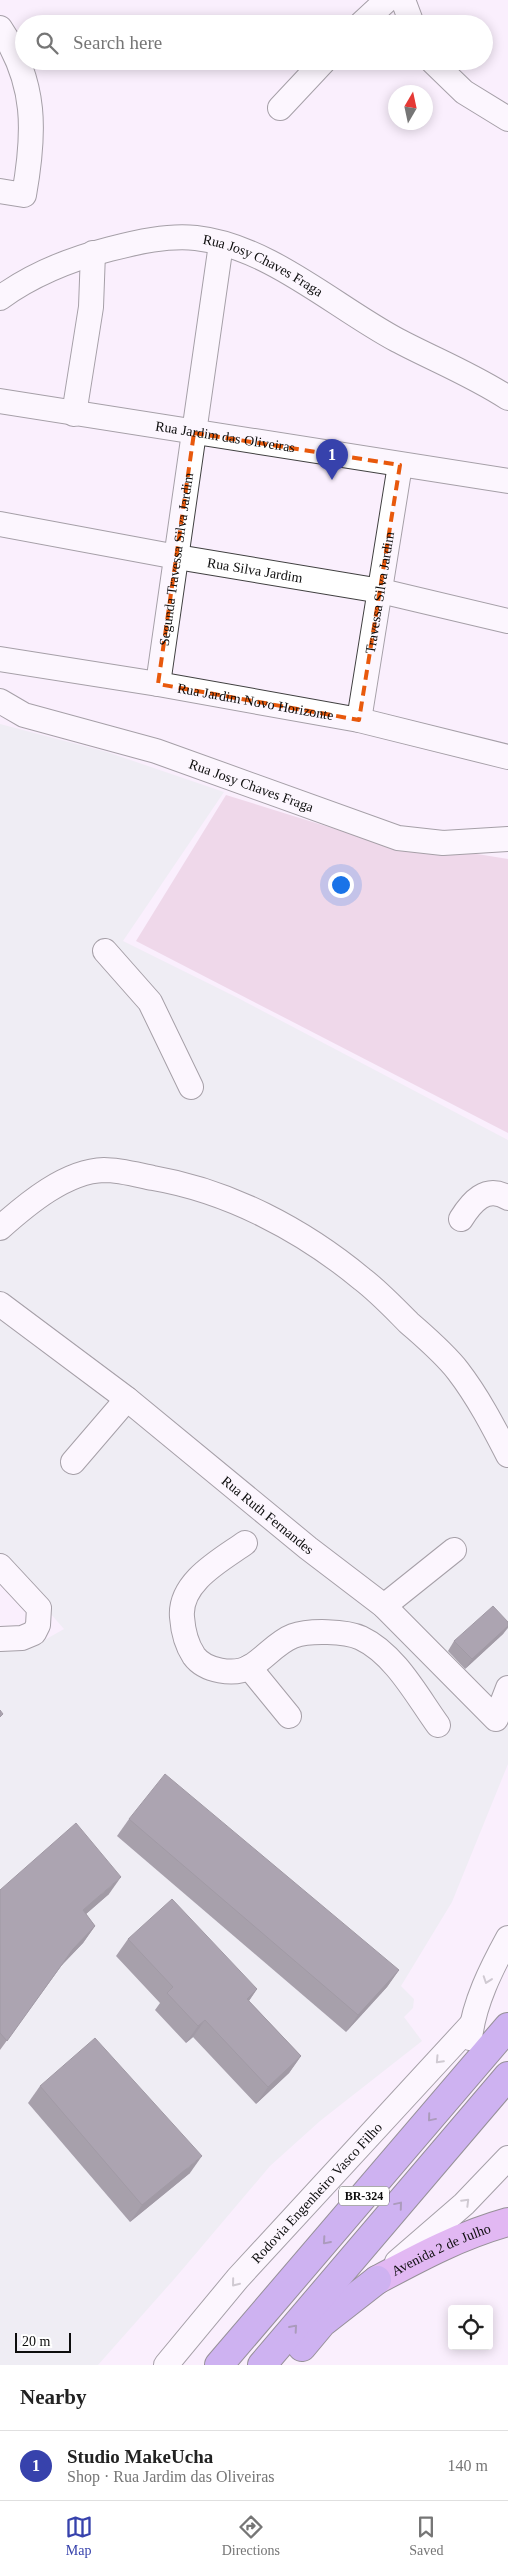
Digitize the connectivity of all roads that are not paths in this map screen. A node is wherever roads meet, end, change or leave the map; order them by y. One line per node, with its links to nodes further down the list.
1 (388, 0): 3 (street)
2 (403, 0): 4 (street)
3 (371, 15)
4 (409, 15)
5 (0, 28): 6 (street)
6 (15, 50)
7 (22, 70): 12 (street)
8 (316, 70): 10 (street)
9 (441, 70): 11 (street)
10 (280, 108)
11 (508, 119)
12 (0, 191)
13 (221, 244): 14 (street, Rua Josy Chaves Fraga); 16 (street, Rua Josy Chaves Fraga); 19 (street, Segunda Travessa Silva Jardim)
14 (93, 254): 15 (street, Rua Josy Chaves Fraga); 18 (street)
15 (1, 295)
16 (508, 398)
17 (0, 401): 18 (street, Rua Jardim das Oliveiras)
18 (74, 414): 19 (street, Rua Jardim das Oliveiras)
19 (194, 433): 20 (street, Rua Jardim das Oliveiras); 23 (street, Segunda Travessa Silva Jardim)
20 (400, 465): 21 (street, Rua Jardim das Oliveiras); 24 (street, Travessa Silva Jardim)
21 (508, 481)
22 (0, 524): 23 (street, Rua Silva Jardim)
23 (177, 557): 24 (street, Rua Silva Jardim); 27 (street, Segunda Travessa Silva Jardim)
24 (381, 591): 25 (street, Rua Silva Jardim); 29 (street, Travessa Silva Jardim)
25 (508, 621)
26 (0, 659): 27 (street, Rua Jardim Novo Horizonte)
27 (158, 684): 29 (street, Rua Jardim Novo Horizonte)
28 (0, 702): 31 (street, Rua Josy Chaves Fraga)
29 (359, 720): 30 (street, Rua Jardim Novo Horizonte)
30 (508, 757)
31 (508, 839)
32 (105, 951): 33 (street)
33 (191, 1087)
34 (508, 1198): 35 (street)
35 (461, 1219)
36 (0, 1228): 39 (street)
37 (0, 1304): 38 (street, Rua Ruth Fernandes)
38 (127, 1399): 41 (street); 45 (street, Rua Ruth Fernandes)
39 (502, 1429): 40 (street)
40 (508, 1455)
41 (73, 1462)
42 (245, 1542): 47 (street)
43 (454, 1550): 45 (street)
44 (0, 1566): 46 (street)
45 (384, 1606): 48 (street, Rua Ruth Fernandes)
46 (0, 1639)
47 (249, 1667): 49 (street); 50 (street)
48 (508, 1688)
49 (289, 1716)
50 (438, 1725)
51 (508, 1938): 52 (street, one-way to 52)
52 (472, 2024): 55 (street); 59 (street, Rodovia Engenheiro Vasco Filho, one-way to 59)
53 (508, 2027): 55 (highway, BR-324)
54 (508, 2076): 61 (highway, BR-324, one-way to 54)
55 (465, 2077): 60 (highway, BR-324, one-way to 60)
56 (508, 2158): 58 (street, one-way to 56)
57 (508, 2222): 58 (main road, Avenida 2 de Julho)
58 (377, 2280): 62 (highway)
59 (166, 2365)
60 (219, 2365)
61 (262, 2365)
62 (286, 2365)

